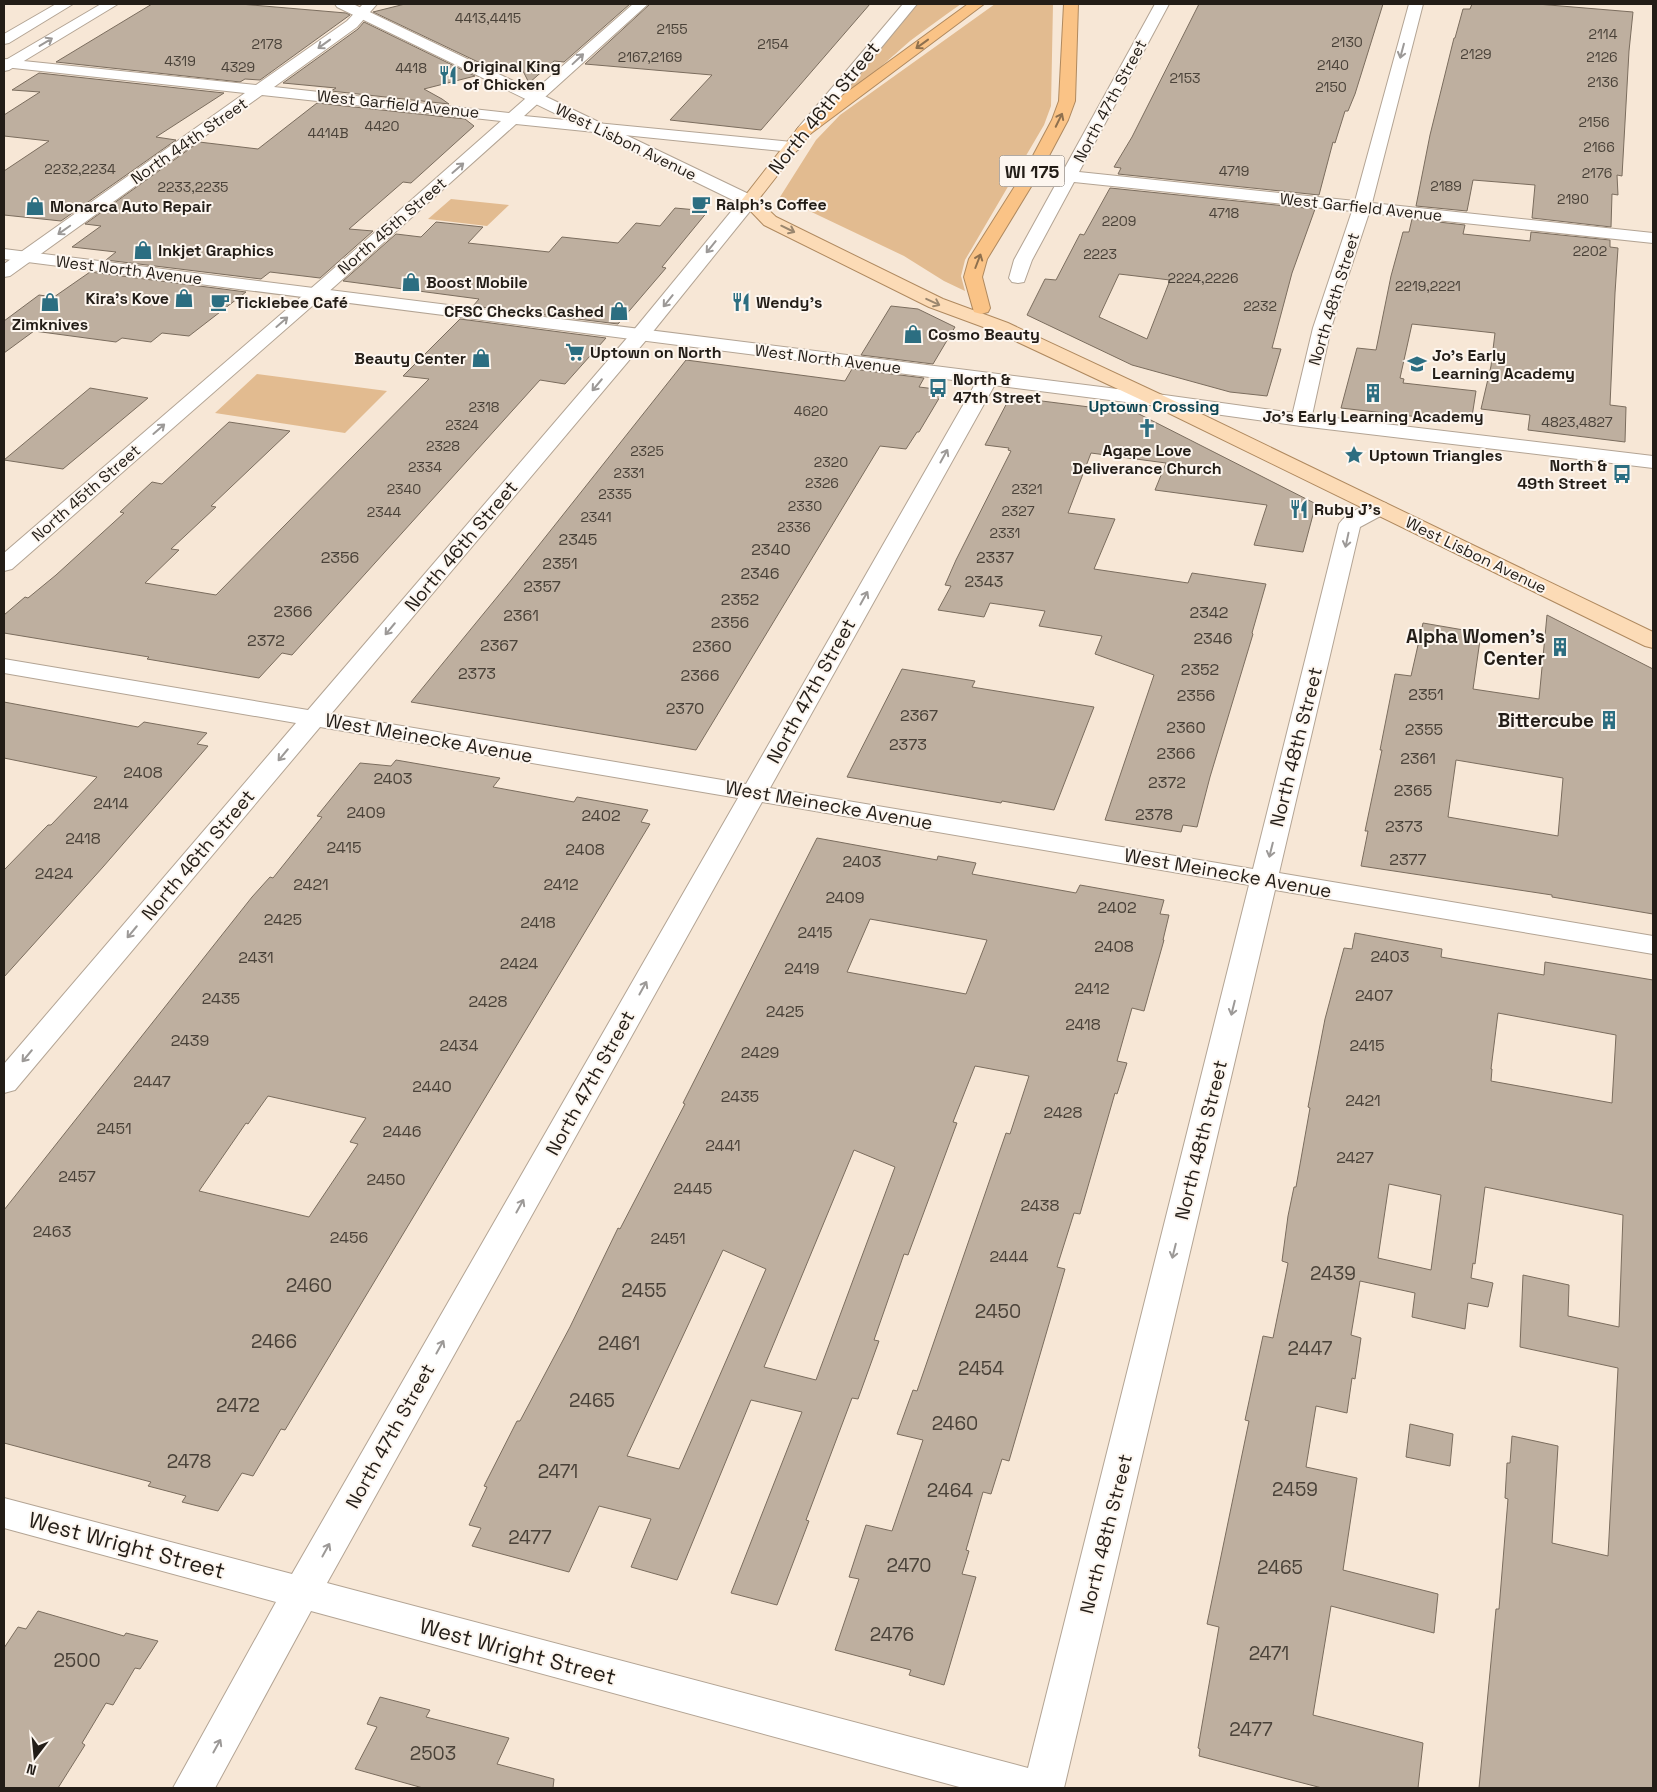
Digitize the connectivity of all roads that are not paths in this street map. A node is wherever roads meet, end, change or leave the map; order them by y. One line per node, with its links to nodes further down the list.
1 (66, 4): 11 (street)
2 (111, 4): 12 (street, one-way to 2)
3 (342, 4): 10 (street, West Lisbon Avenue)
4 (641, 4): 14 (street, North 45th Street, one-way to 4)
5 (910, 4): 17 (street, North 46th Street)
6 (976, 4): 17 (highway, one-way to 17)
7 (1071, 4): 28 (highway, WI 175, one-way to 7)
8 (1162, 4): 19 (street, North 47th Street)
9 (1416, 4): 21 (street, North 48th Street, one-way to 21)
10 (366, 8): 13 (street, North 44th Street, one-way to 13); 14 (street, West Lisbon Avenue)
11 (4, 40)
12 (6, 65): 13 (street, West Garfield Avenue)
13 (262, 90): 15 (street, West Garfield Avenue); 24 (street, North 44th Street, one-way to 24)
14 (536, 98): 15 (street, North 45th Street); 16 (street, West Lisbon Avenue)
15 (514, 118): 16 (street, West Garfield Avenue); 27 (street, North 45th Street, one-way to 15)
16 (593, 126): 18 (street, West Garfield Avenue); 20 (street, West Lisbon Avenue)
17 (804, 131): 18 (main road, North 46th Street)
18 (792, 147): 20 (main road, North 46th Street)
19 (1069, 176): 21 (street, West Garfield Avenue); 26 (street, North 47th Street)
20 (749, 201): 28 (main road, West Lisbon Avenue); 29 (main road, West Lisbon Avenue, one-way to 29); 30 (street, North 46th Street, one-way to 30)
21 (1361, 207): 22 (street, West Garfield Avenue); 33 (street, North 48th Street)
22 (1653, 238)
23 (4, 254): 24 (street, West North Avenue)
24 (25, 257): 25 (street, North 44th Street); 27 (street, West North Avenue)
25 (4, 272)
26 (1018, 278)
27 (316, 293): 30 (street, West North Avenue); 36 (street, North 45th Street, one-way to 27)
28 (981, 308): 29 (main road, West Lisbon Avenue)
29 (1001, 327): 32 (main road, West Lisbon Avenue)
30 (640, 335): 31 (street, West North Avenue); 39 (street, North 46th Street, one-way to 39)
31 (988, 378): 32 (street, West North Avenue); 40 (street, North 47th Street, one-way to 31)
32 (1157, 400): 33 (street, West North Avenue); 35 (main road, West Lisbon Avenue)
33 (1301, 420): 34 (street, West North Avenue)
34 (1653, 462)
35 (1378, 508): 37 (main road, West Lisbon Avenue); 41 (street, North 48th Street, one-way to 41)
36 (4, 564)
37 (1653, 641)
38 (4, 666): 39 (street, West Meinecke Avenue)
39 (315, 718): 40 (street, West Meinecke Avenue); 43 (street, North 46th Street, one-way to 43)
40 (754, 793): 41 (street, West Meinecke Avenue); 45 (street, North 47th Street, one-way to 40)
41 (1263, 879): 42 (street, West Meinecke Avenue); 48 (street, North 48th Street, one-way to 48)
42 (1653, 945)
43 (4, 1083)
44 (4, 1513): 45 (street, West Wright Street)
45 (302, 1592): 46 (street, North 47th Street, one-way to 45); 47 (street, West Wright Street)
46 (194, 1788)
47 (1032, 1788)
48 (1044, 1788)

